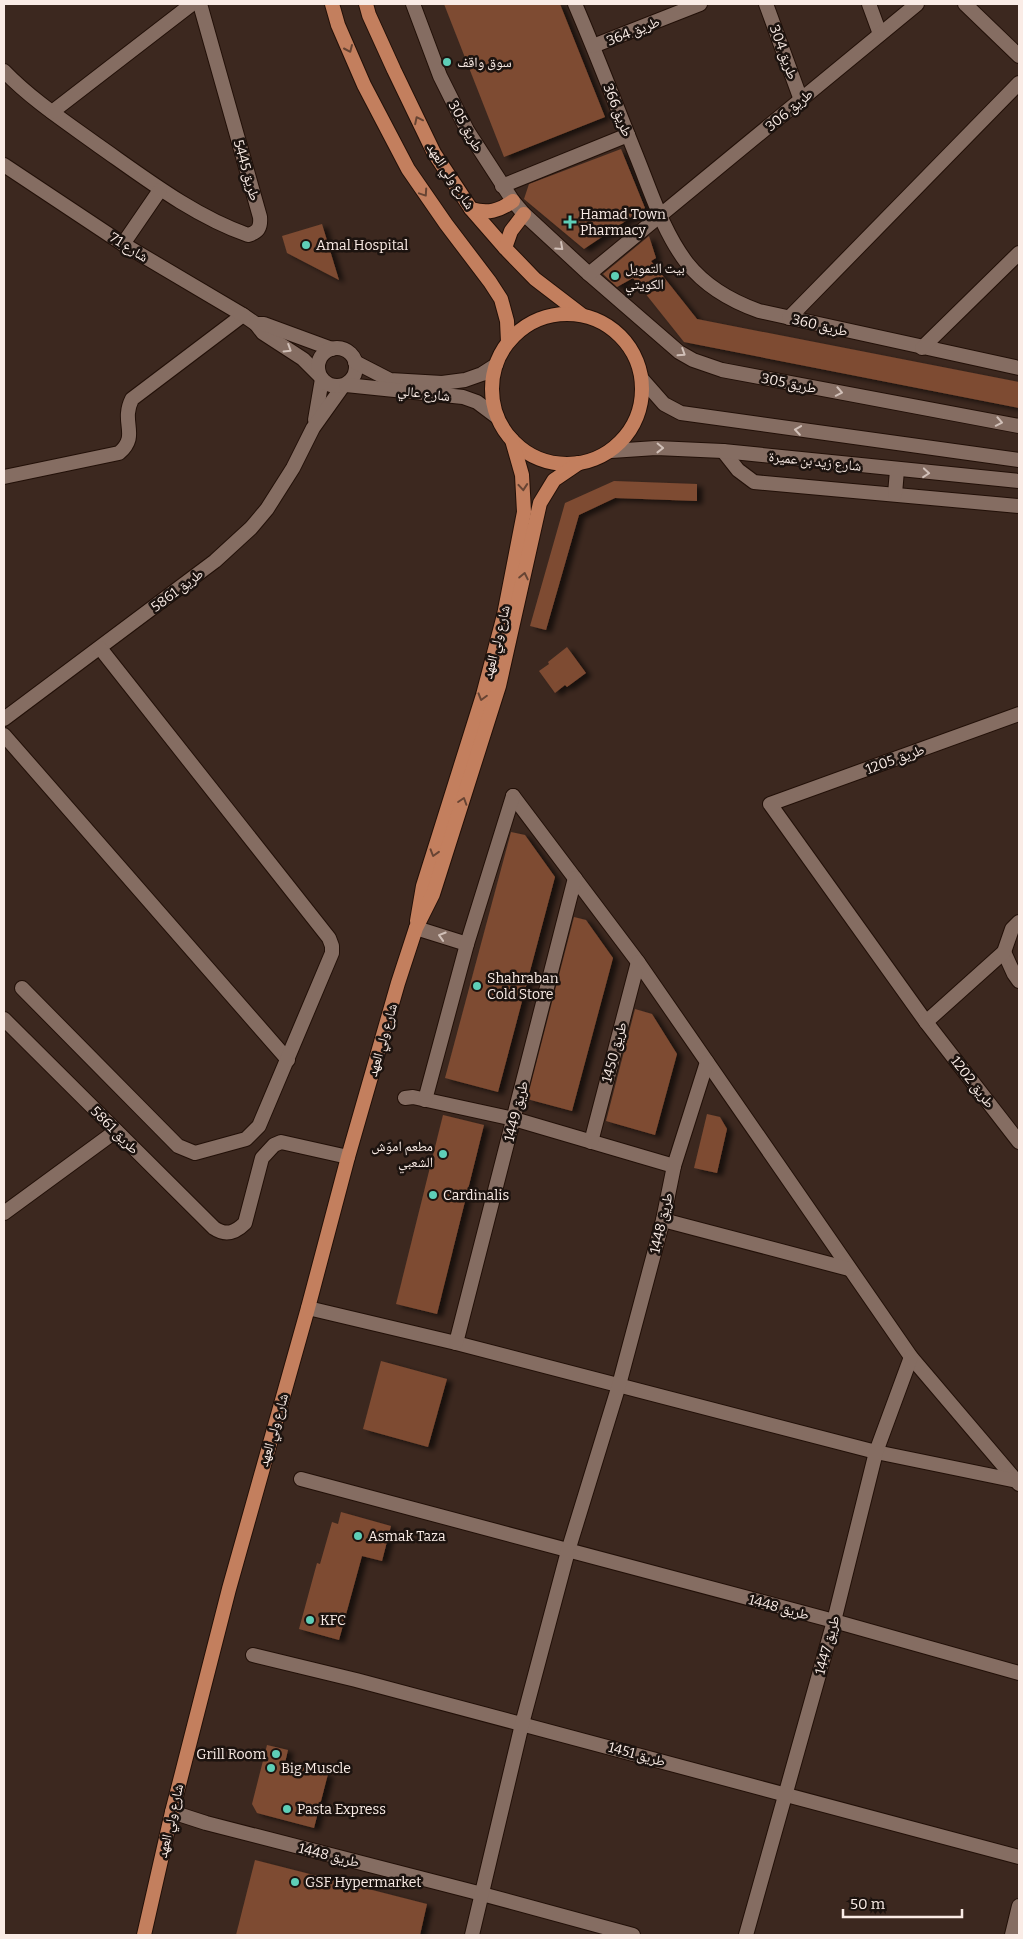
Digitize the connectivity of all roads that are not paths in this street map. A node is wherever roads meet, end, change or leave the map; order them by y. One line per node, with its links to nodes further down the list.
1 (192, 4): 18 (street)
2 (200, 4): 22 (street, طريق 5445)
3 (332, 4): 35 (main road, one-way to 35)
4 (366, 4): 24 (main road, شارع ولي العهد, one-way to 4)
5 (413, 4): 21 (street, طريق 305)
6 (575, 4): 13 (street, طريق 366)
7 (700, 4): 13 (street, طريق 364)
8 (766, 4): 17 (street, طريق 304)
9 (869, 4): 12 (street)
10 (917, 4): 12 (street, طريق 306)
11 (965, 4): 14 (street)
12 (880, 34): 17 (street, طريق 306)
13 (593, 46): 19 (street, طريق 366)
14 (1019, 56)
15 (4, 71): 18 (street, طريق 5445)
16 (1019, 83): 33 (street)
17 (801, 100): 26 (street, طريق 306)
18 (52, 112): 22 (street, طريق 5445)
19 (628, 135): 21 (street); 26 (street, طريق 366)
20 (4, 165): 27 (street, شارع 71)
21 (502, 186): 23 (street, طريق 305)
22 (160, 190): 27 (street)
23 (513, 201): 24 (main road); 25 (street, طريق 305)
24 (471, 210): 28 (main road, شارع ولي العهد)
25 (524, 214): 28 (main road); 30 (street, طريق 305, one-way to 30)
26 (661, 217): 30 (street); 33 (street, طريق 360)
27 (123, 244): 31 (street, شارع 71)
28 (505, 248): 32 (main road, شارع ولي العهد)
29 (1019, 253): 37 (street)
30 (589, 274): 46 (street, طريق 305, one-way to 46)
31 (243, 315): 34 (street, شارع 71); 54 (street)
32 (582, 315): 35 (main road); 42 (main road)
33 (789, 318): 37 (street, طريق 360)
34 (256, 324): 36 (street, شارع 71); 41 (street, شارع 71, one-way to 41)
35 (508, 342): 39 (main road)
36 (332, 348): 38 (street); 41 (street)
37 (922, 348): 40 (street, طريق 360)
38 (355, 362): 43 (street); 44 (street, شارع عالي)
39 (496, 365): 44 (street, شارع عالي); 45 (main road)
40 (1019, 368)
41 (320, 377): 43 (street); 47 (street, طريق 5861)
42 (642, 379): 49 (main road); 51 (street, شارع زيد بن عميرة, one-way to 42)
43 (344, 385): 44 (street, شارع عالي); 47 (street, طريق 5861)
44 (400, 386): 45 (street, شارع عالي)
45 (497, 417): 48 (main road)
46 (1019, 426)
47 (313, 428): 58 (street, طريق 5861)
48 (512, 440): 52 (main road); 65 (main road, شارع ولي العهد, one-way to 65)
49 (611, 451): 50 (street, شارع زيد بن عميرة, one-way to 50); 52 (main road)
50 (723, 451): 53 (street, شارع زيد بن عميرة); 56 (street)
51 (1019, 460)
52 (579, 464): 65 (main road, شارع ولي العهد, one-way to 52)
53 (897, 470): 55 (street, شارع زيد بن عميرة, one-way to 55); 56 (street)
54 (4, 477)
55 (1019, 481)
56 (894, 494): 57 (street)
57 (1019, 506)
58 (100, 648): 60 (street, طريق 5861); 73 (street)
59 (1019, 714): 62 (street, طريق 1205)
60 (4, 719)
61 (4, 735): 73 (street)
62 (770, 804): 72 (street, طريق 1202)
63 (575, 878): 66 (street); 68 (street); 77 (street, طريق 1449)
64 (1019, 922): 67 (street)
65 (416, 928): 66 (street, one-way to 65); 81 (main road, شارع ولي العهد)
66 (468, 944): 76 (street)
67 (1004, 952): 69 (street); 72 (street)
68 (638, 962): 74 (street); 79 (street, طريق 1450)
69 (1019, 981)
70 (22, 988): 73 (street)
71 (4, 1019): 78 (street, طريق 5861)
72 (926, 1022): 80 (street, طريق 1202)
73 (288, 1060)
74 (707, 1062): 82 (street, طريق 1448); 85 (street)
75 (406, 1098): 76 (street)
76 (425, 1100): 77 (street)
77 (514, 1120): 79 (street); 87 (street, طريق 1449)
78 (116, 1131): 81 (street, طريق 5861); 83 (street)
79 (591, 1142): 82 (street)
80 (1019, 1142)
81 (348, 1157): 86 (main road, شارع ولي العهد)
82 (674, 1166): 84 (street, طريق 1448)
83 (4, 1213)
84 (663, 1220): 85 (street); 89 (street, طريق 1448)
85 (849, 1269): 88 (street)
86 (308, 1308): 87 (street); 99 (main road, شارع ولي العهد)
87 (456, 1343): 89 (street)
88 (911, 1357): 90 (street, طريق 1447); 92 (street)
89 (619, 1385): 90 (street); 93 (street, طريق 1448)
90 (876, 1452): 92 (street); 94 (street, طريق 1447)
91 (300, 1479): 93 (street, طريق 1448)
92 (1018, 1483)
93 (568, 1551): 94 (street, طريق 1448); 97 (street, طريق 1448)
94 (834, 1621): 96 (street, طريق 1448); 98 (street, طريق 1447)
95 (253, 1655): 97 (street, طريق 1451)
96 (1019, 1673)
97 (522, 1724): 98 (street, طريق 1451); 101 (street, طريق 1448)
98 (785, 1793): 100 (street, طريق 1451); 106 (street, طريق 1447)
99 (172, 1812): 101 (street, طريق 1448); 103 (main road, شارع ولي العهد)
100 (1019, 1857)
101 (482, 1894): 104 (street, طريق 1448); 105 (street, طريق 1448)
102 (1019, 1906): 107 (street)
103 (144, 1935)
104 (472, 1935)
105 (632, 1935)
106 (746, 1935)
107 (1012, 1935)

